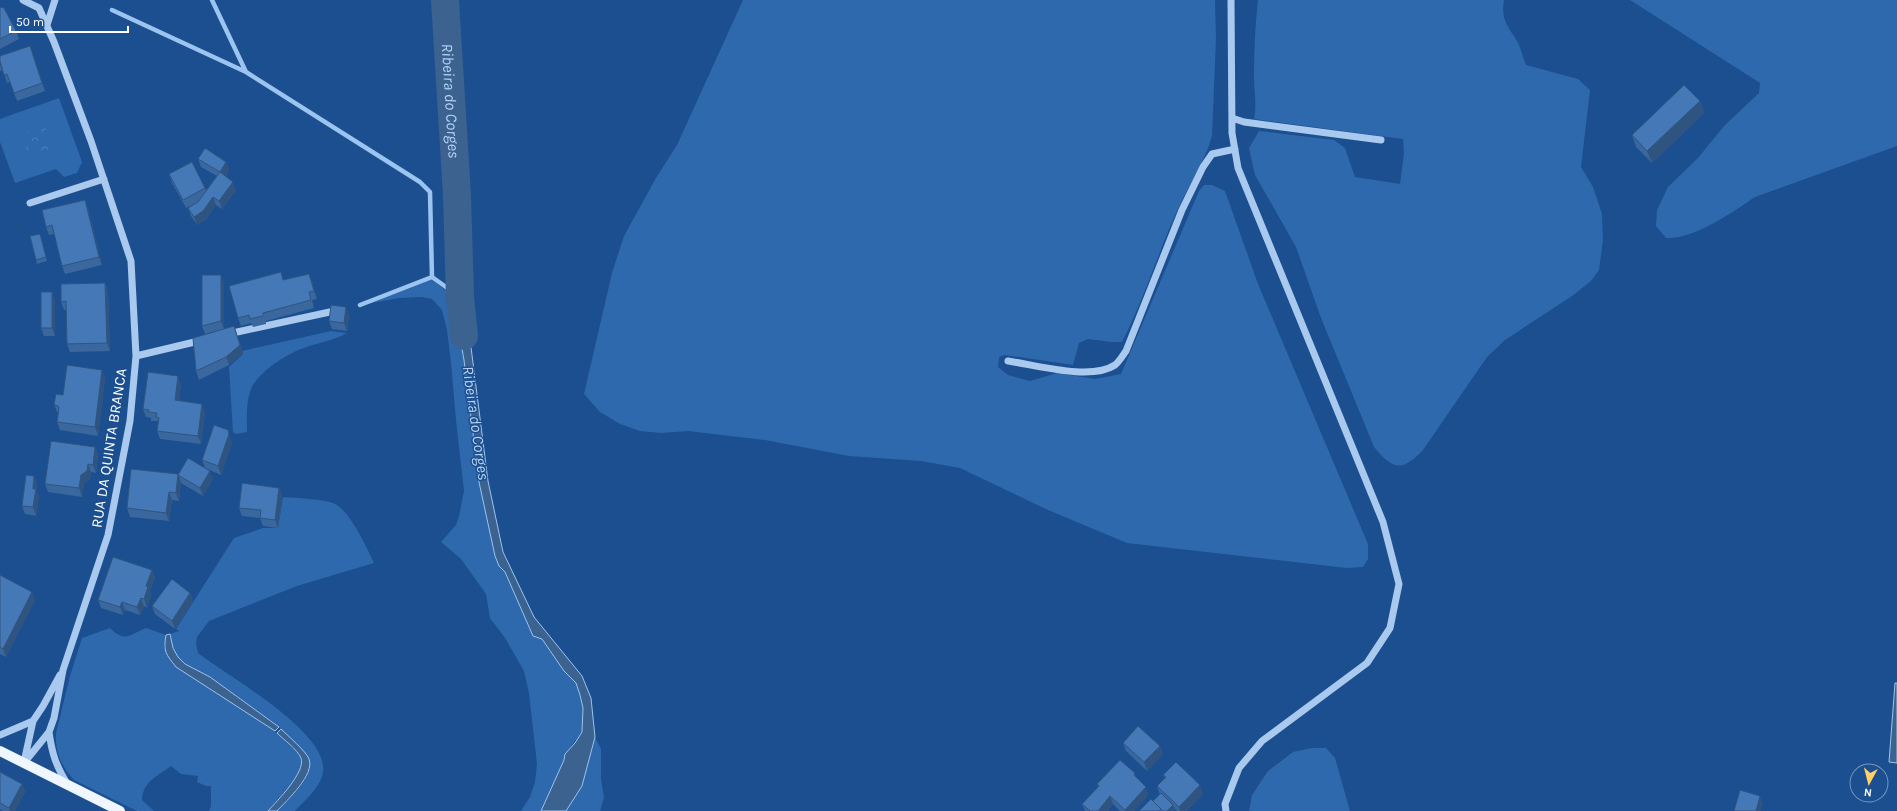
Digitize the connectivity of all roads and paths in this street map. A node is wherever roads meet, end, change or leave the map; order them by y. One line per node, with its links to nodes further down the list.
1 (23, 0): 5 (street)
2 (37, 0): 5 (street, RUA DA QUINTA BRANCA)
3 (55, 0): 6 (street)
4 (1231, 0): 7 (street)
5 (39, 8): 6 (street, RUA DA QUINTA BRANCA)
6 (47, 25): 10 (street, RUA DA QUINTA BRANCA)
7 (1232, 118): 8 (street); 9 (street)
8 (1381, 140)
9 (1235, 150): 16 (street); 25 (street)
10 (104, 179): 11 (street); 15 (street, RUA DA QUINTA BRANCA)
11 (30, 203)
12 (339, 310): 13 (street)
13 (223, 335)
14 (208, 339): 15 (street)
15 (136, 356): 17 (street, RUA DA QUINTA BRANCA)
16 (1008, 361)
17 (63, 670): 18 (street, RUA DA QUINTA BRANCA); 19 (street, RUA DA QUINTA BRANCA)
18 (33, 721): 20 (street); 22 (street, RUA DA QUINTA BRANCA)
19 (49, 732): 22 (street, RUA DA QUINTA BRANCA); 23 (street)
20 (0, 735)
21 (0, 751): 22 (main road)
22 (24, 763): 23 (main road)
23 (68, 785): 24 (main road)
24 (120, 811)
25 (1226, 811)

